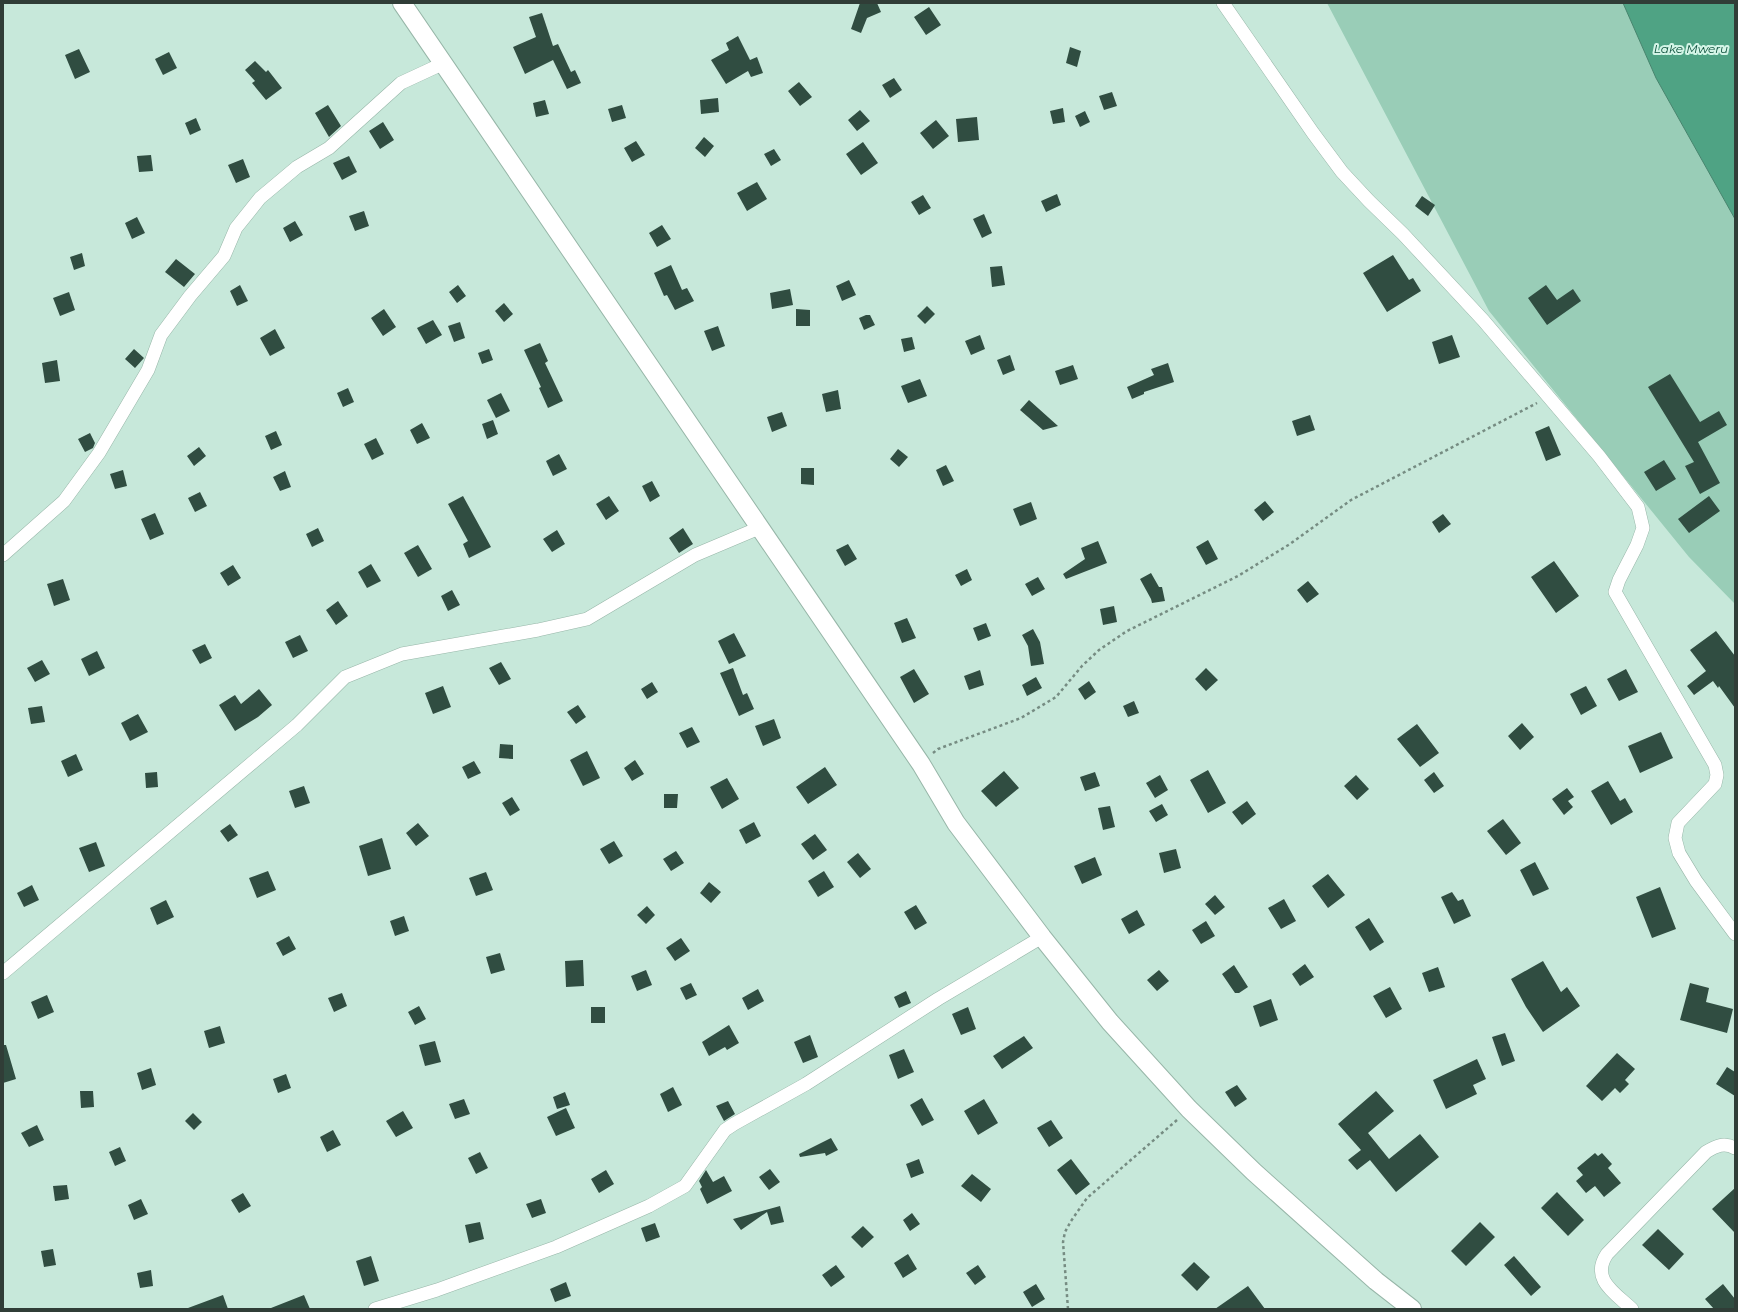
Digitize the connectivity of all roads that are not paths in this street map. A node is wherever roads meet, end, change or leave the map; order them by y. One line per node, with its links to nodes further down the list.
1 (402, 3): 3 (main road)
2 (1223, 3): 6 (street)
3 (442, 64): 4 (main road); 5 (street)
4 (759, 528): 7 (main road); 8 (street)
5 (3, 555)
6 (1735, 934)
7 (1042, 938): 10 (street); 11 (main road)
8 (3, 973)
9 (1735, 1148): 12 (street)
10 (374, 1309)
11 (1412, 1309)
12 (1632, 1309)

